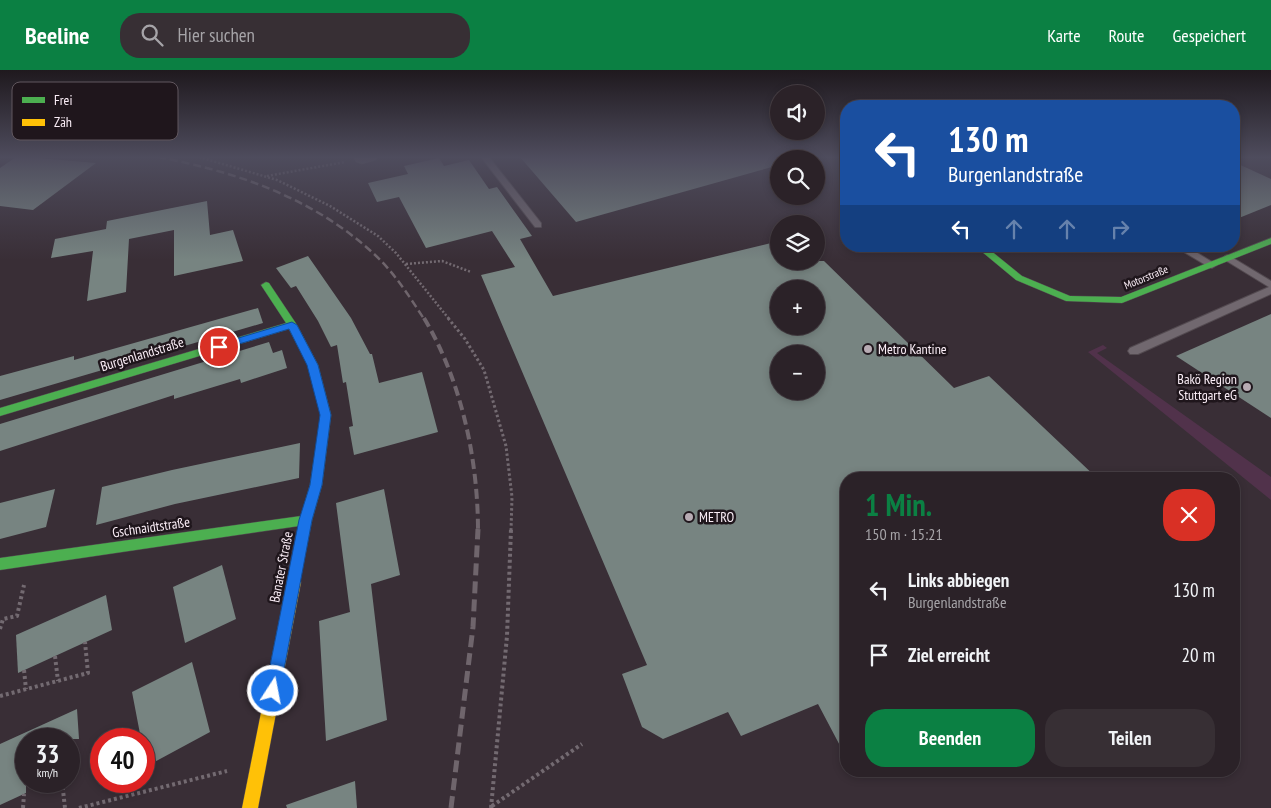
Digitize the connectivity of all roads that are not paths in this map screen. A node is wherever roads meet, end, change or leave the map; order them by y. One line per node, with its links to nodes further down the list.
1 (512, 191): 2 (lane)
2 (538, 225)
3 (1271, 241): 6 (street, Motorstraße)
4 (986, 252): 7 (street, Motorstraße)
5 (1189, 252): 7 (lane)
6 (1228, 258): 7 (street, Motorstraße); 9 (lane)
7 (1212, 265)
8 (266, 285): 11 (street, Banater Straße)
9 (1271, 285)
10 (1271, 290): 12 (lane)
11 (292, 325): 13 (street, Burgenlandstraße); 14 (street, Banater Straße)
12 (1134, 350)
13 (0, 412)
14 (306, 520): 15 (street, Gschnaidtstraße); 16 (street, Banater Straße)
15 (0, 564)
16 (250, 808)

